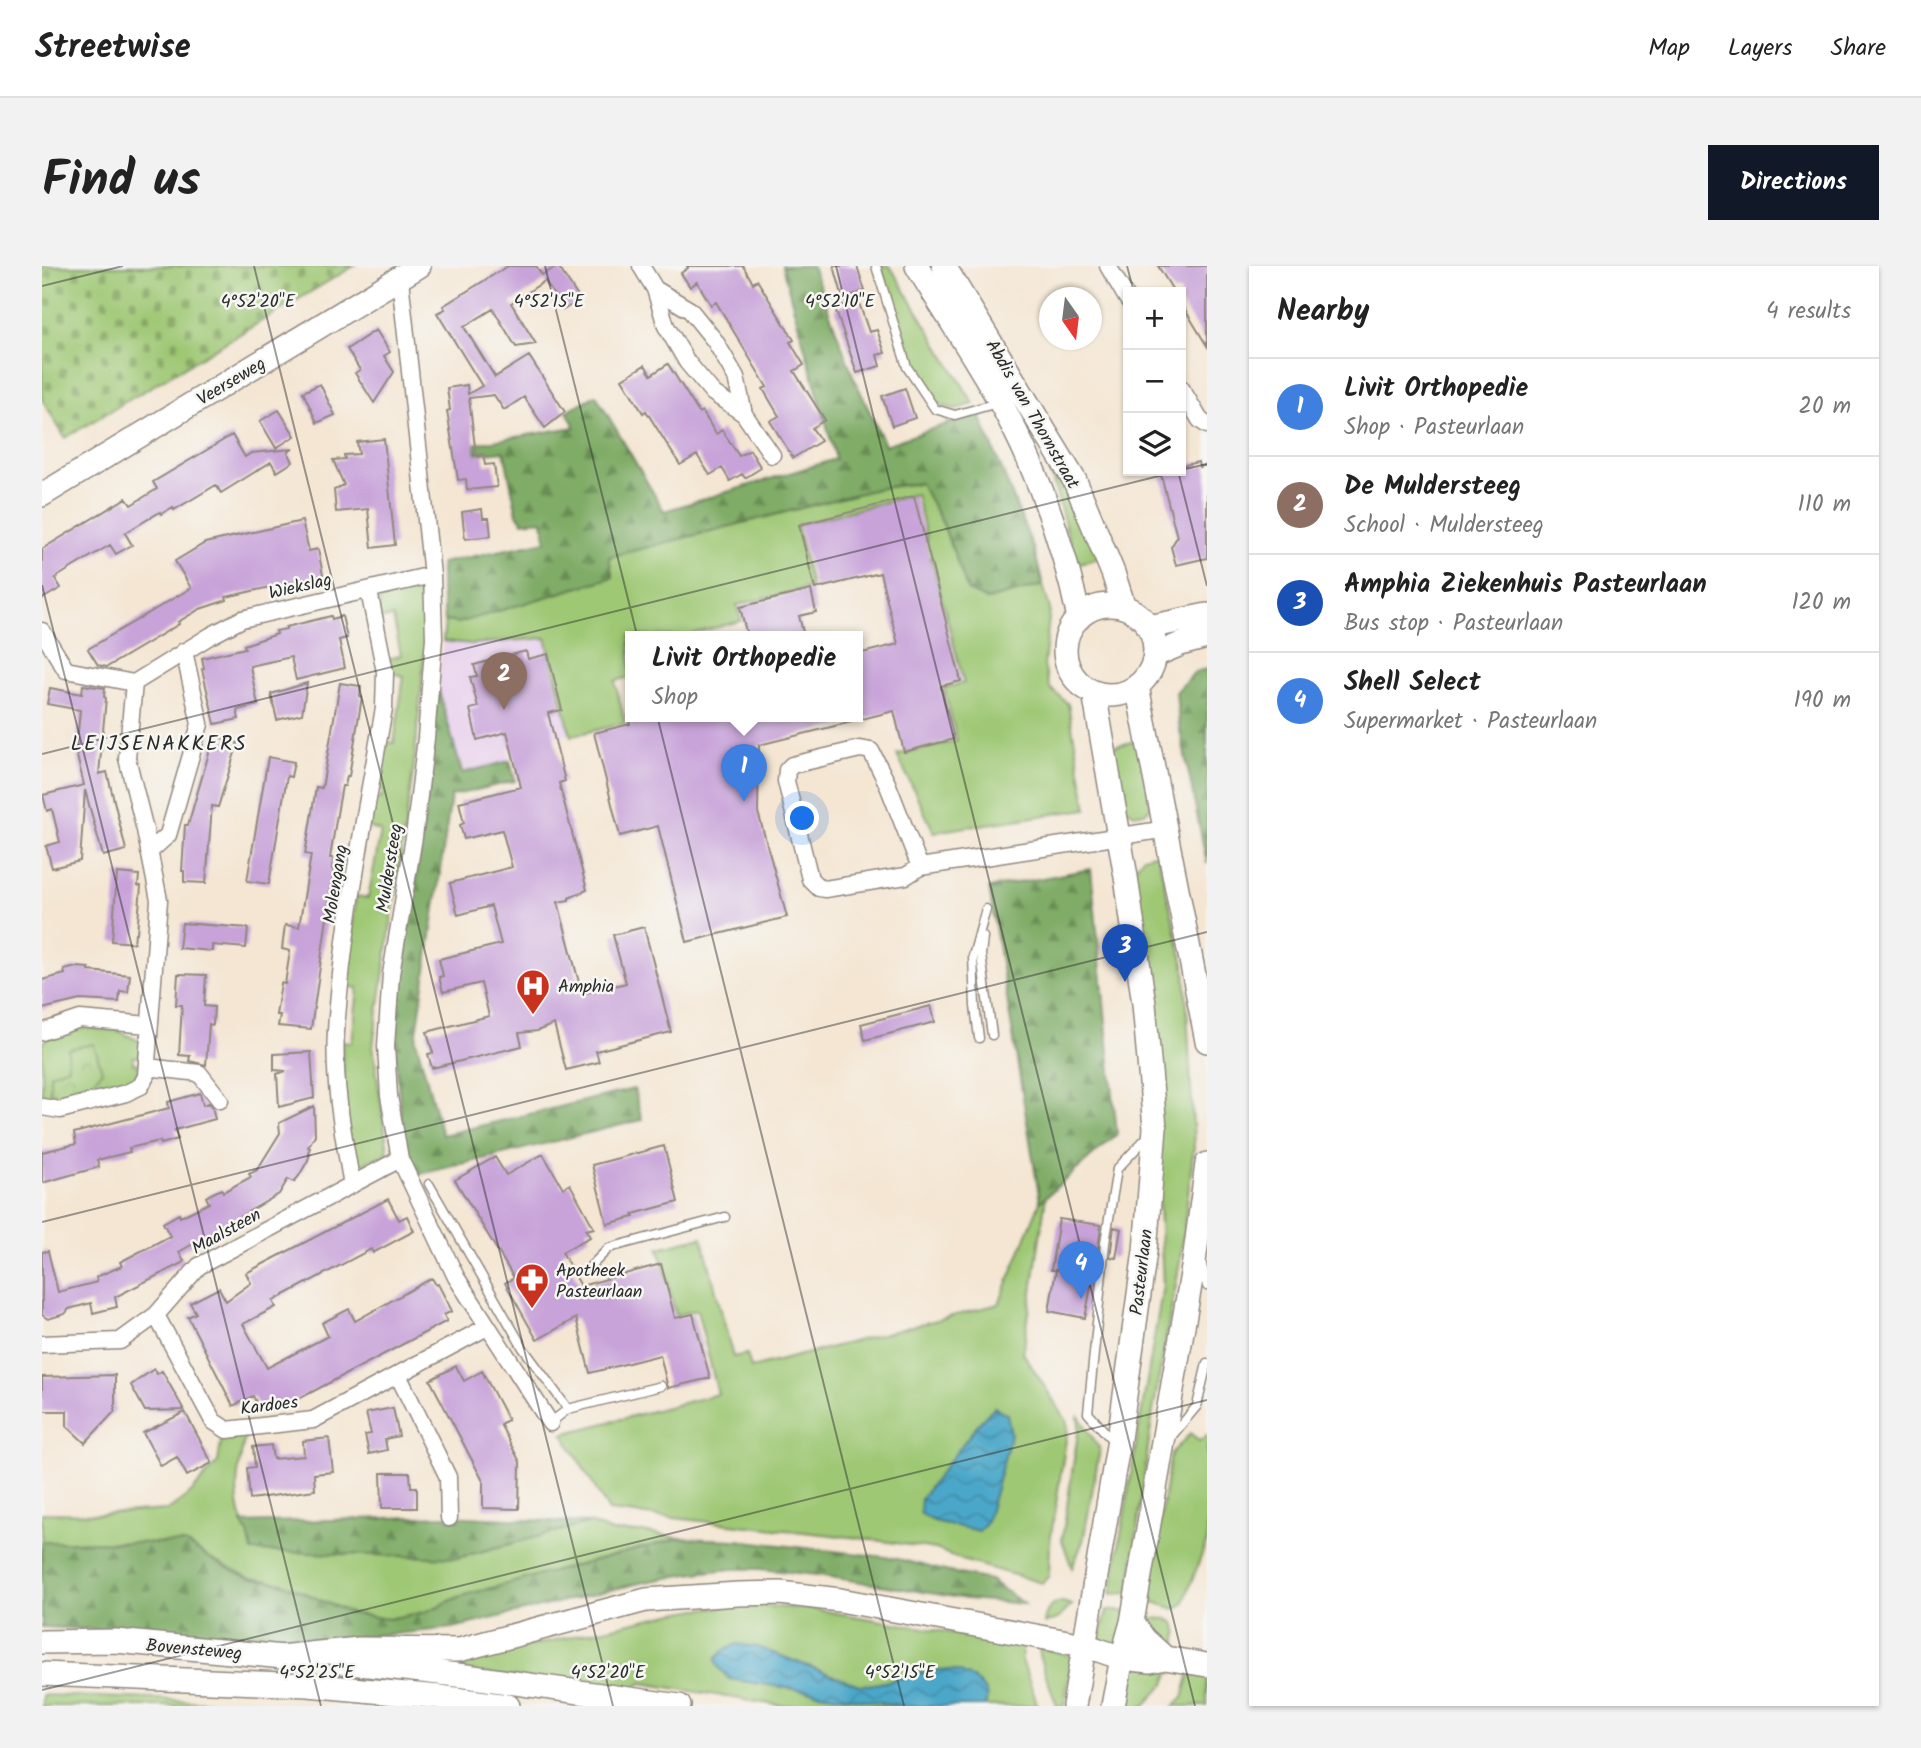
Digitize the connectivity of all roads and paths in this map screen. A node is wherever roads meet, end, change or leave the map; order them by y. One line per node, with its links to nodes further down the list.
1 (641, 266): 7 (street)
2 (876, 266): 10 (lane, Abdis van Thornstraat)
3 (917, 266): 10 (main road, Abdis van Thornstraat)
4 (944, 266): 17 (main road, Abdis van Thornstraat)
5 (1111, 267): 8 (street)
6 (410, 272): 14 (main road, Veerseweg); 15 (street, Muldersteeg)
7 (655, 289): 11 (street); 11 (street)
8 (1123, 290)
9 (1186, 396): 12 (street)
10 (1000, 402): 19 (main road, Abdis van Thornstraat)
11 (744, 414): 13 (street)
12 (1207, 425)
13 (772, 455)
14 (42, 495)
15 (432, 575): 16 (street, Wiekslag); 41 (street, Muldersteeg)
16 (369, 591): 23 (street, Wiekslag); 44 (street, Molengang)
17 (1124, 607): 19 (main road); 20 (main road)
18 (1207, 615): 20 (main road)
19 (1079, 618): 27 (main road)
20 (1149, 627): 24 (main road)
21 (43, 631): 25 (street)
22 (1207, 638): 24 (main road)
23 (184, 651): 25 (street, Wiekslag); 30 (street)
24 (1155, 655): 26 (main road)
25 (134, 683): 30 (street)
26 (1137, 686): 27 (main road); 28 (main road)
27 (1094, 692): 29 (main road, Pasteurlaan)
28 (1167, 829): 29 (street); 36 (main road)
29 (1120, 836): 31 (street); 40 (main road, Pasteurlaan)
30 (149, 852): 32 (street)
31 (920, 867): 31 (street)
32 (149, 1025): 33 (street); 37 (street)
33 (42, 1032)
34 (992, 1035): 35 (lane)
35 (979, 1038)
36 (1207, 1041)
37 (147, 1067): 38 (street); 39 (street)
38 (220, 1100)
39 (42, 1107)
40 (1156, 1128): 57 (main road, Pasteurlaan); 57 (lane)
41 (400, 1159): 44 (street, Maalsteen); 50 (street, Muldersteeg)
42 (1207, 1164): 46 (main road)
43 (429, 1184): 55 (lane)
44 (352, 1185): 49 (street, Maalsteen)
45 (725, 1217): 47 (lane)
46 (1196, 1243): 48 (lane); 58 (main road)
47 (585, 1272)
48 (1207, 1286)
49 (156, 1315): 51 (street, Maalsteen); 53 (street, Kardoes)
50 (487, 1327): 53 (street, Kardoes); 56 (street, Muldersteeg)
51 (42, 1344)
52 (1207, 1363): 58 (lane)
53 (398, 1375): 59 (street)
54 (661, 1386): 55 (lane)
55 (568, 1409): 56 (lane)
56 (550, 1423)
57 (1118, 1446): 60 (main road, Pasteurlaan)
58 (1160, 1450): 61 (main road)
59 (449, 1518)
60 (1093, 1602): 62 (main road); 64 (main road, Pasteurlaan)
61 (1132, 1622): 66 (main road); 67 (main road)
62 (1035, 1636): 64 (main road); 65 (main road)
63 (42, 1642): 65 (main road, Bovensteweg)
64 (1084, 1645): 66 (main road); 74 (main road, Pasteurlaan)
65 (279, 1657): 73 (main road, Bovensteweg)
66 (1122, 1657): 67 (main road); 75 (main road)
67 (1165, 1658): 68 (main road)
68 (1207, 1665)
69 (42, 1674): 70 (main road, Bovensteweg)
70 (308, 1685): 71 (main road); 72 (main road, Bovensteweg)
71 (384, 1706)
72 (508, 1706)
73 (679, 1706)
74 (1074, 1706)
75 (1113, 1706)

